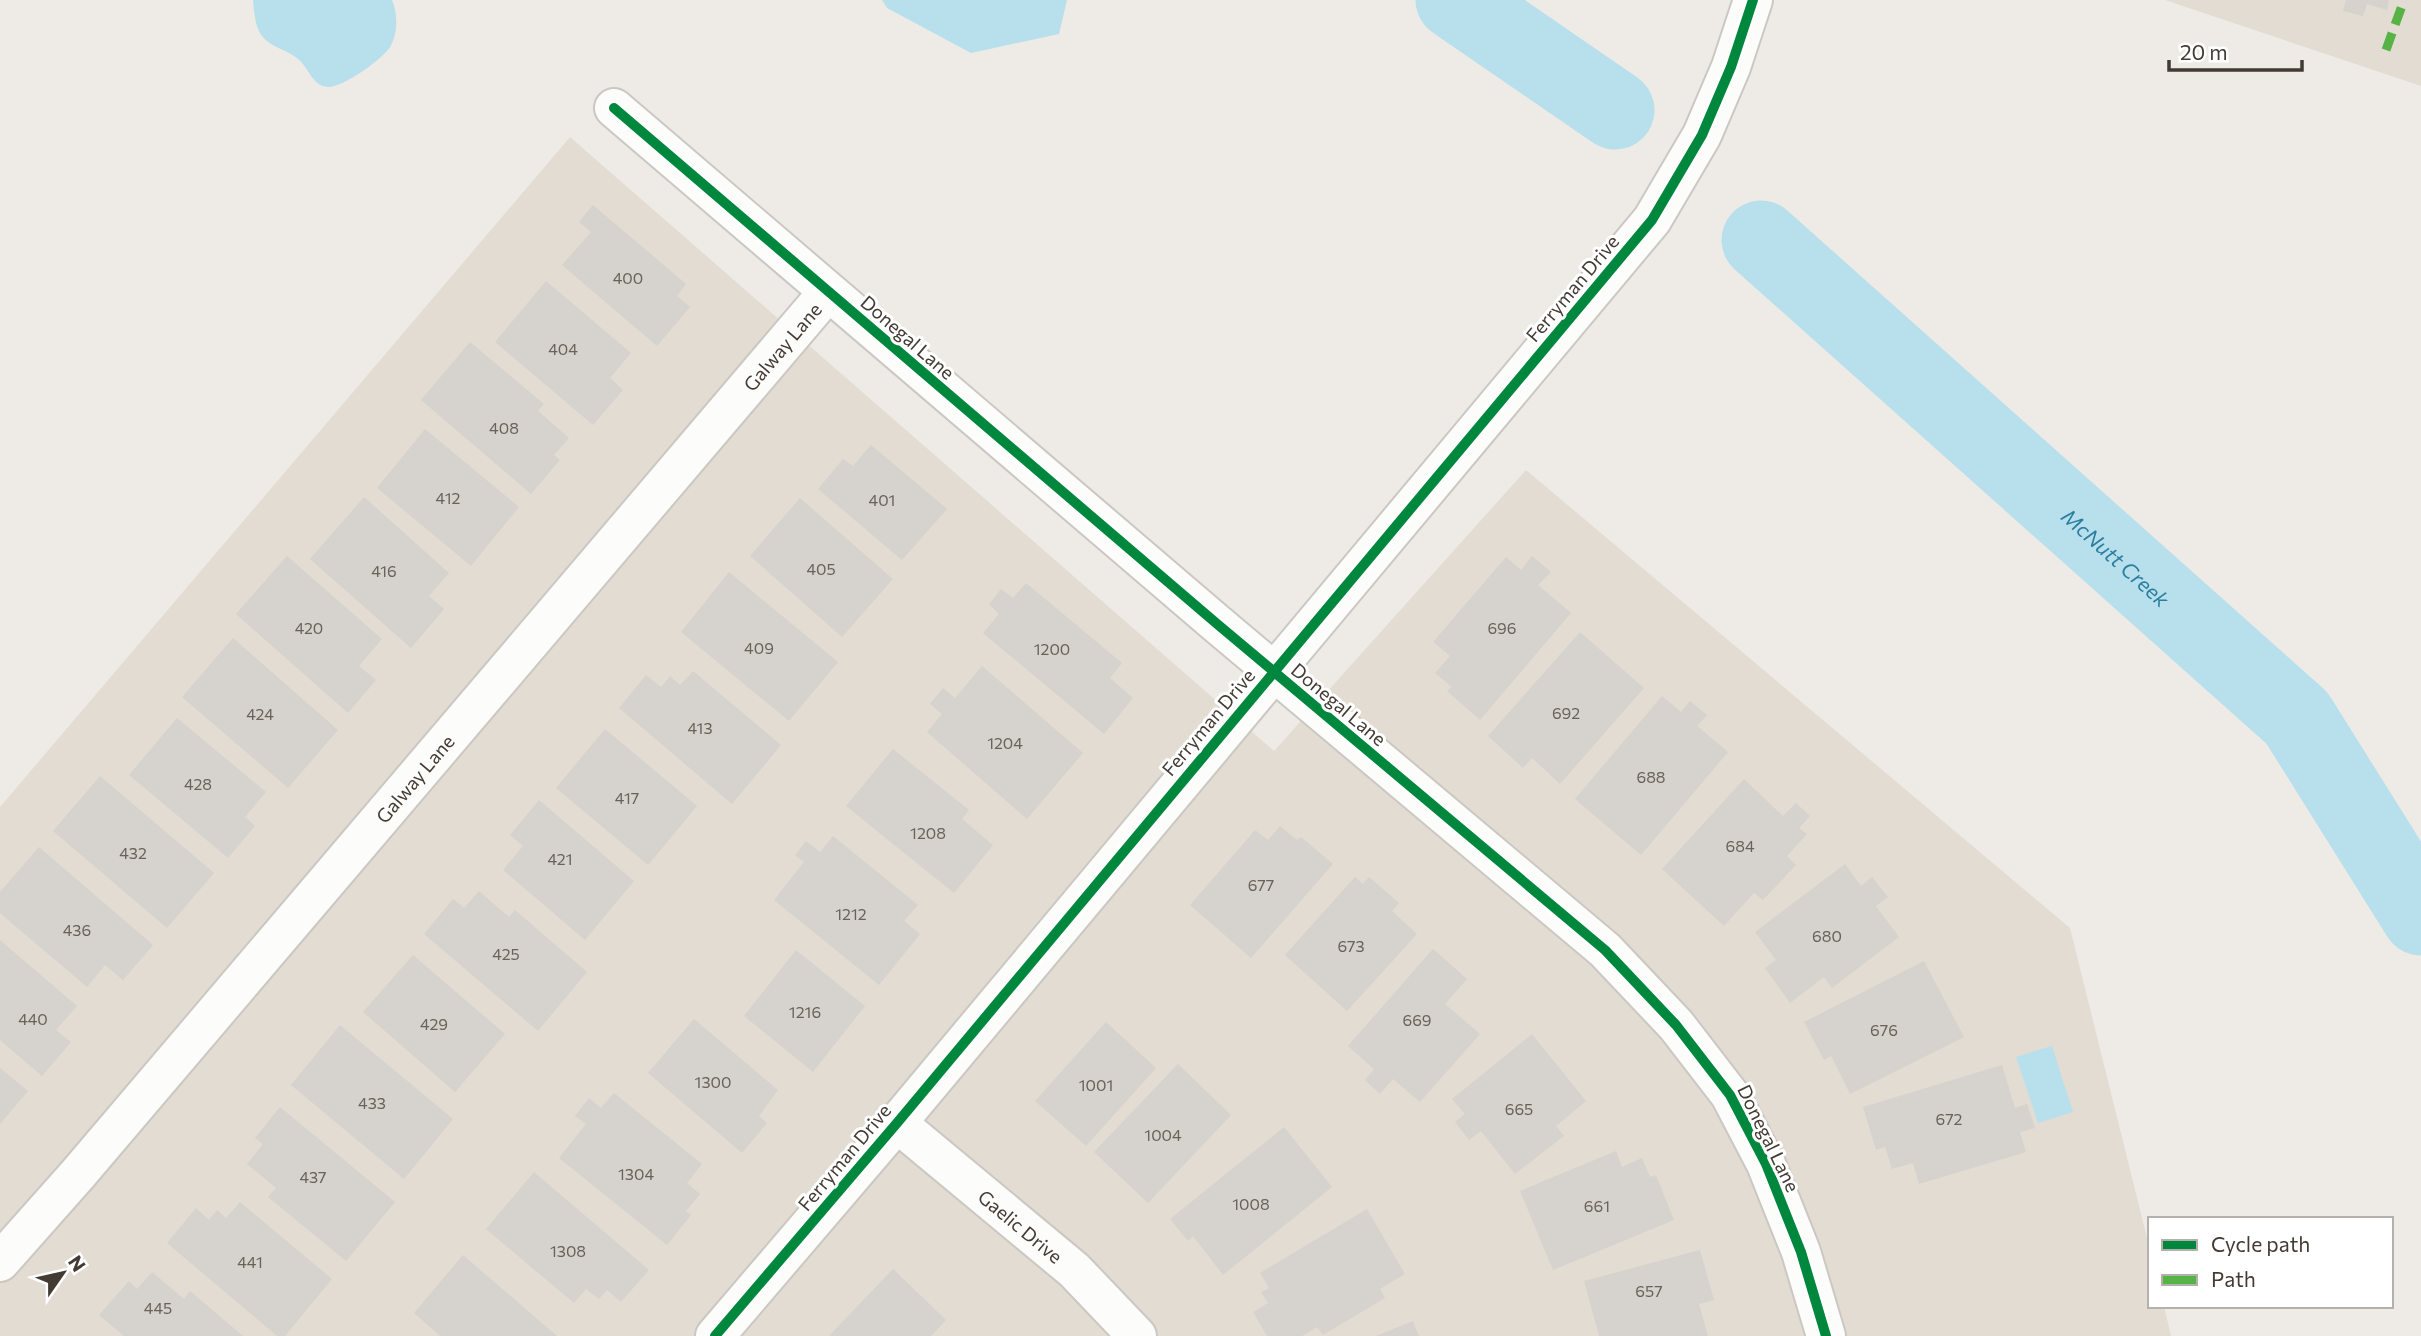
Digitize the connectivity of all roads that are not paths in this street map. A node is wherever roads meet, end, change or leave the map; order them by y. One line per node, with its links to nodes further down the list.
1 (1753, 0): 4 (street, Ferryman Drive)
2 (614, 108): 3 (street, Donegal Lane)
3 (828, 292): 4 (street, Donegal Lane); 6 (street, Galway Lane)
4 (1273, 671): 5 (street, Ferryman Drive); 9 (street, Donegal Lane)
5 (897, 1123): 7 (street, Ferryman Drive); 8 (street, Gaelic Drive)
6 (0, 1262)
7 (715, 1336)
8 (1138, 1336)
9 (1826, 1336)

